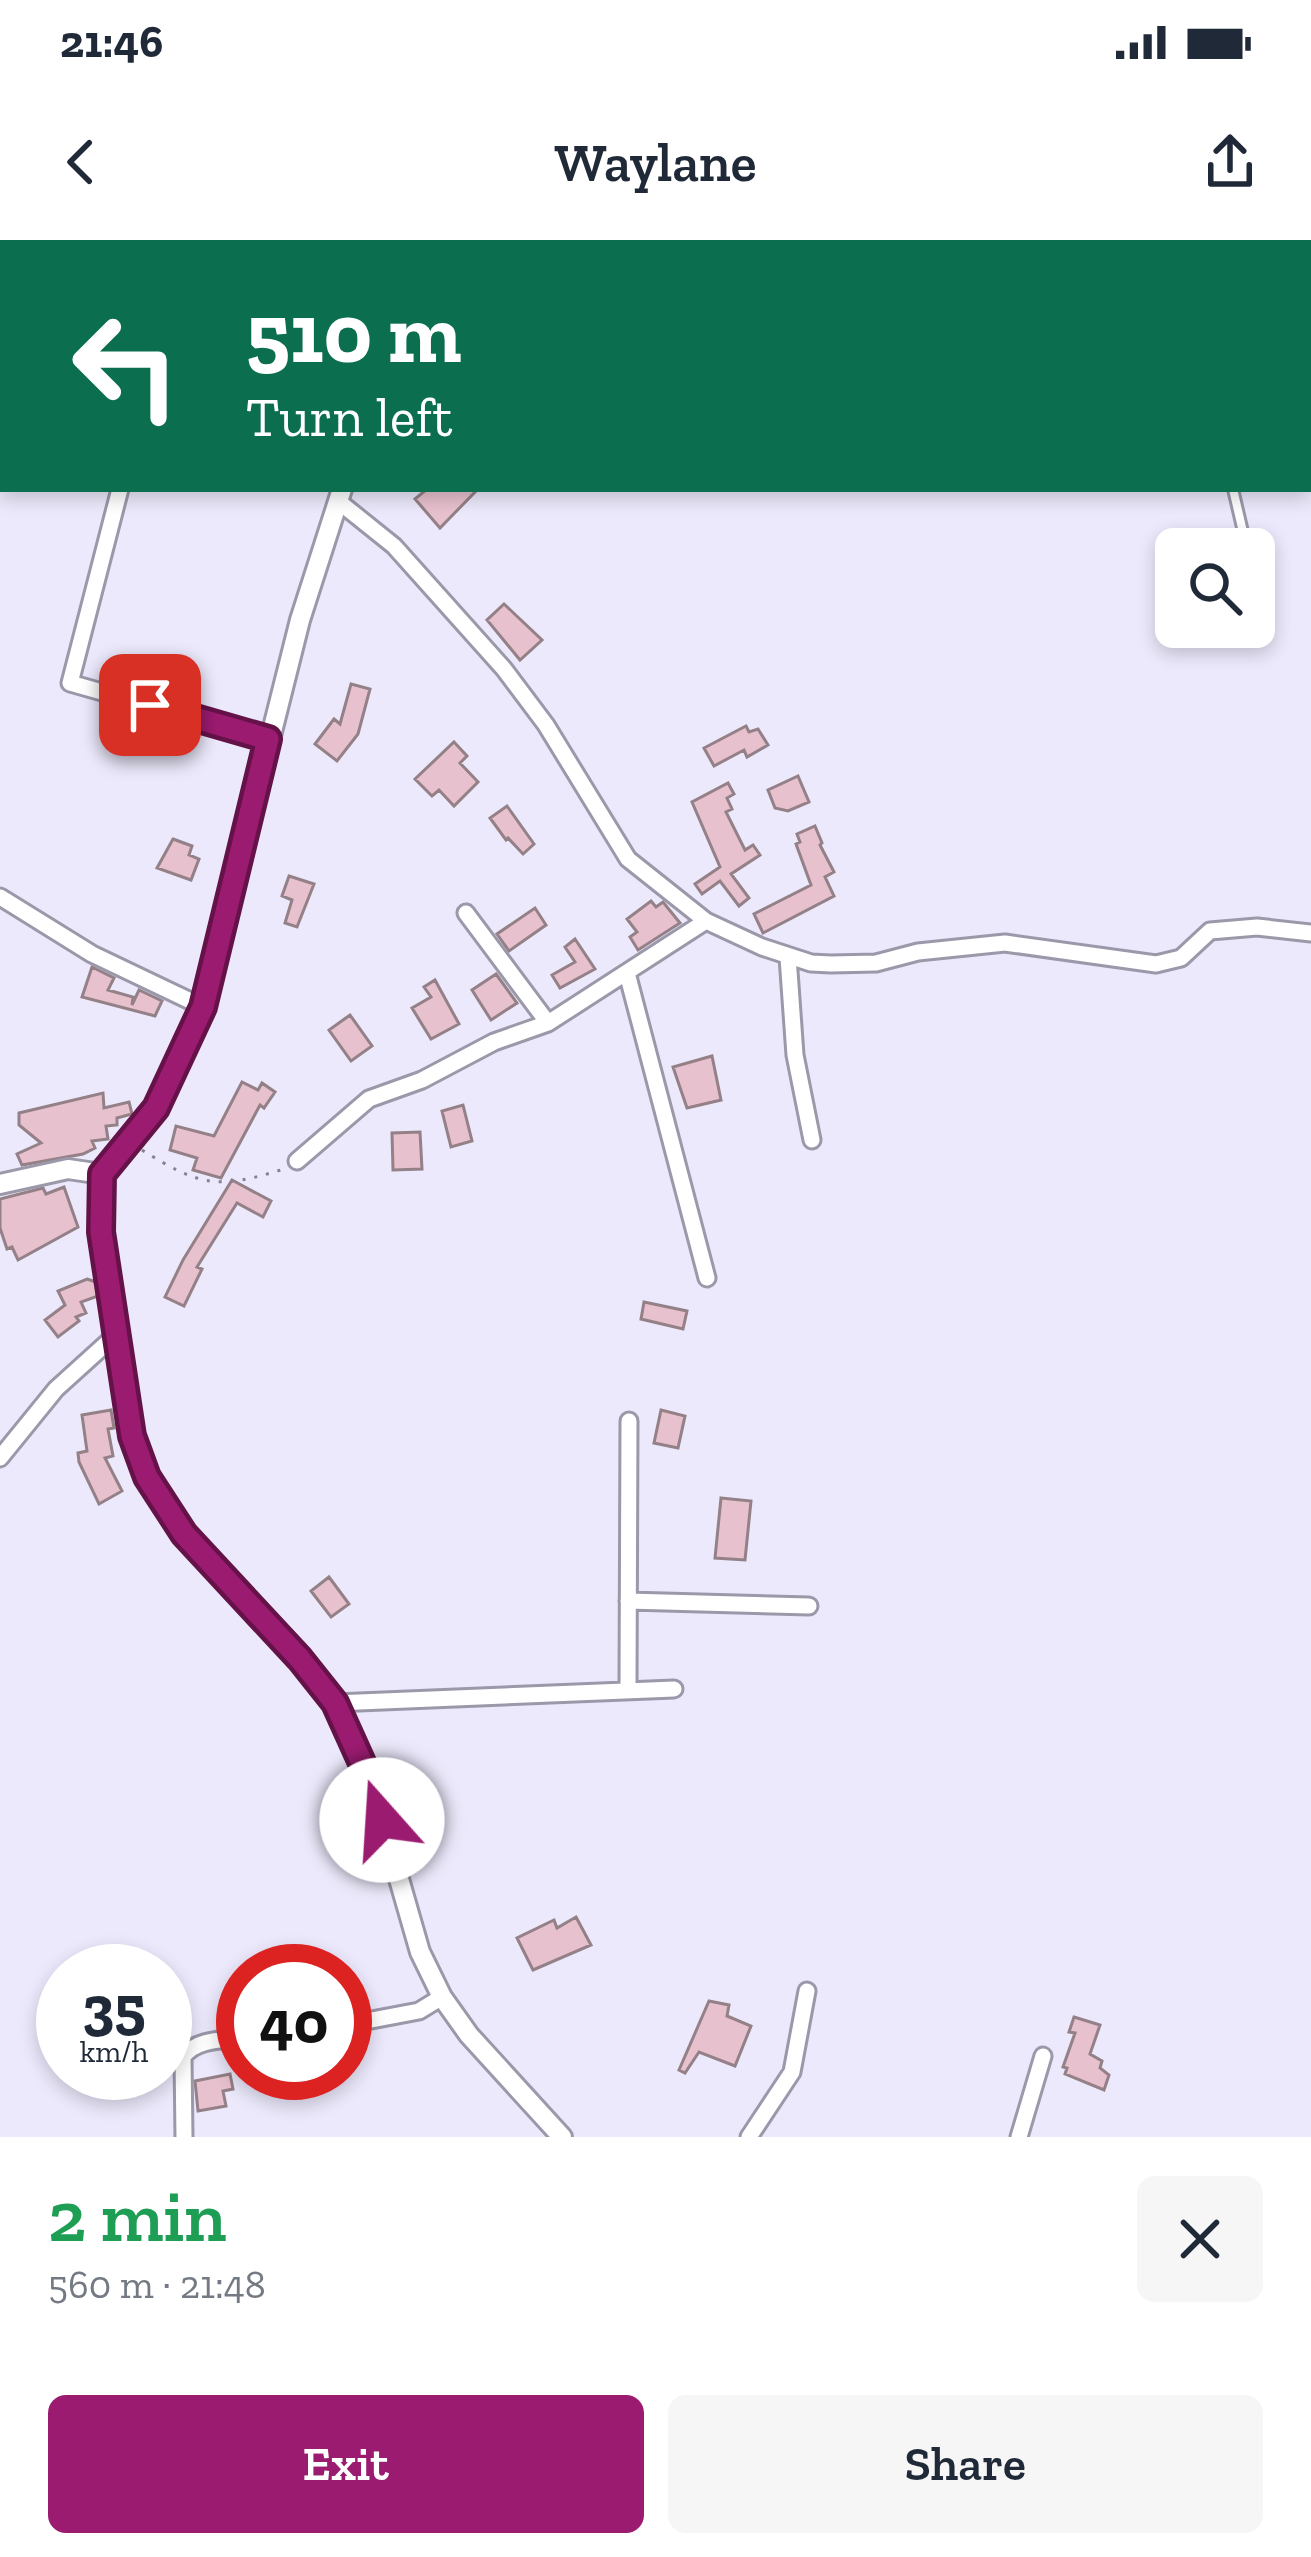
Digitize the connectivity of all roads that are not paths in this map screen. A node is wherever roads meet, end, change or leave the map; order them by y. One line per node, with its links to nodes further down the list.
1 (119, 492): 5 (street)
2 (1234, 492): 4 (lane)
3 (340, 495): 5 (street); 8 (street)
4 (1242, 528)
5 (268, 739): 12 (street)
6 (0, 897): 12 (street)
7 (466, 913): 13 (street)
8 (706, 921): 10 (street); 11 (street)
9 (1311, 933): 10 (street)
10 (788, 957): 14 (street)
11 (627, 973): 13 (street); 18 (street)
12 (203, 1007): 16 (street)
13 (548, 1023): 15 (street)
14 (812, 1140)
15 (297, 1161)
16 (102, 1174): 17 (street); 19 (street)
17 (0, 1184)
18 (707, 1278)
19 (119, 1332): 21 (street); 26 (street)
20 (628, 1420): 22 (street)
21 (0, 1458)
22 (628, 1601): 23 (street); 24 (street)
23 (809, 1606)
24 (628, 1689): 25 (street); 26 (street)
25 (674, 1689)
26 (335, 1703): 28 (street)
27 (807, 1991): 34 (street)
28 (442, 1997): 29 (street); 33 (street)
29 (372, 2020)
30 (216, 2041): 32 (street)
31 (1043, 2056): 35 (street)
32 (184, 2137)
33 (562, 2137)
34 (748, 2137)
35 (1018, 2137)

